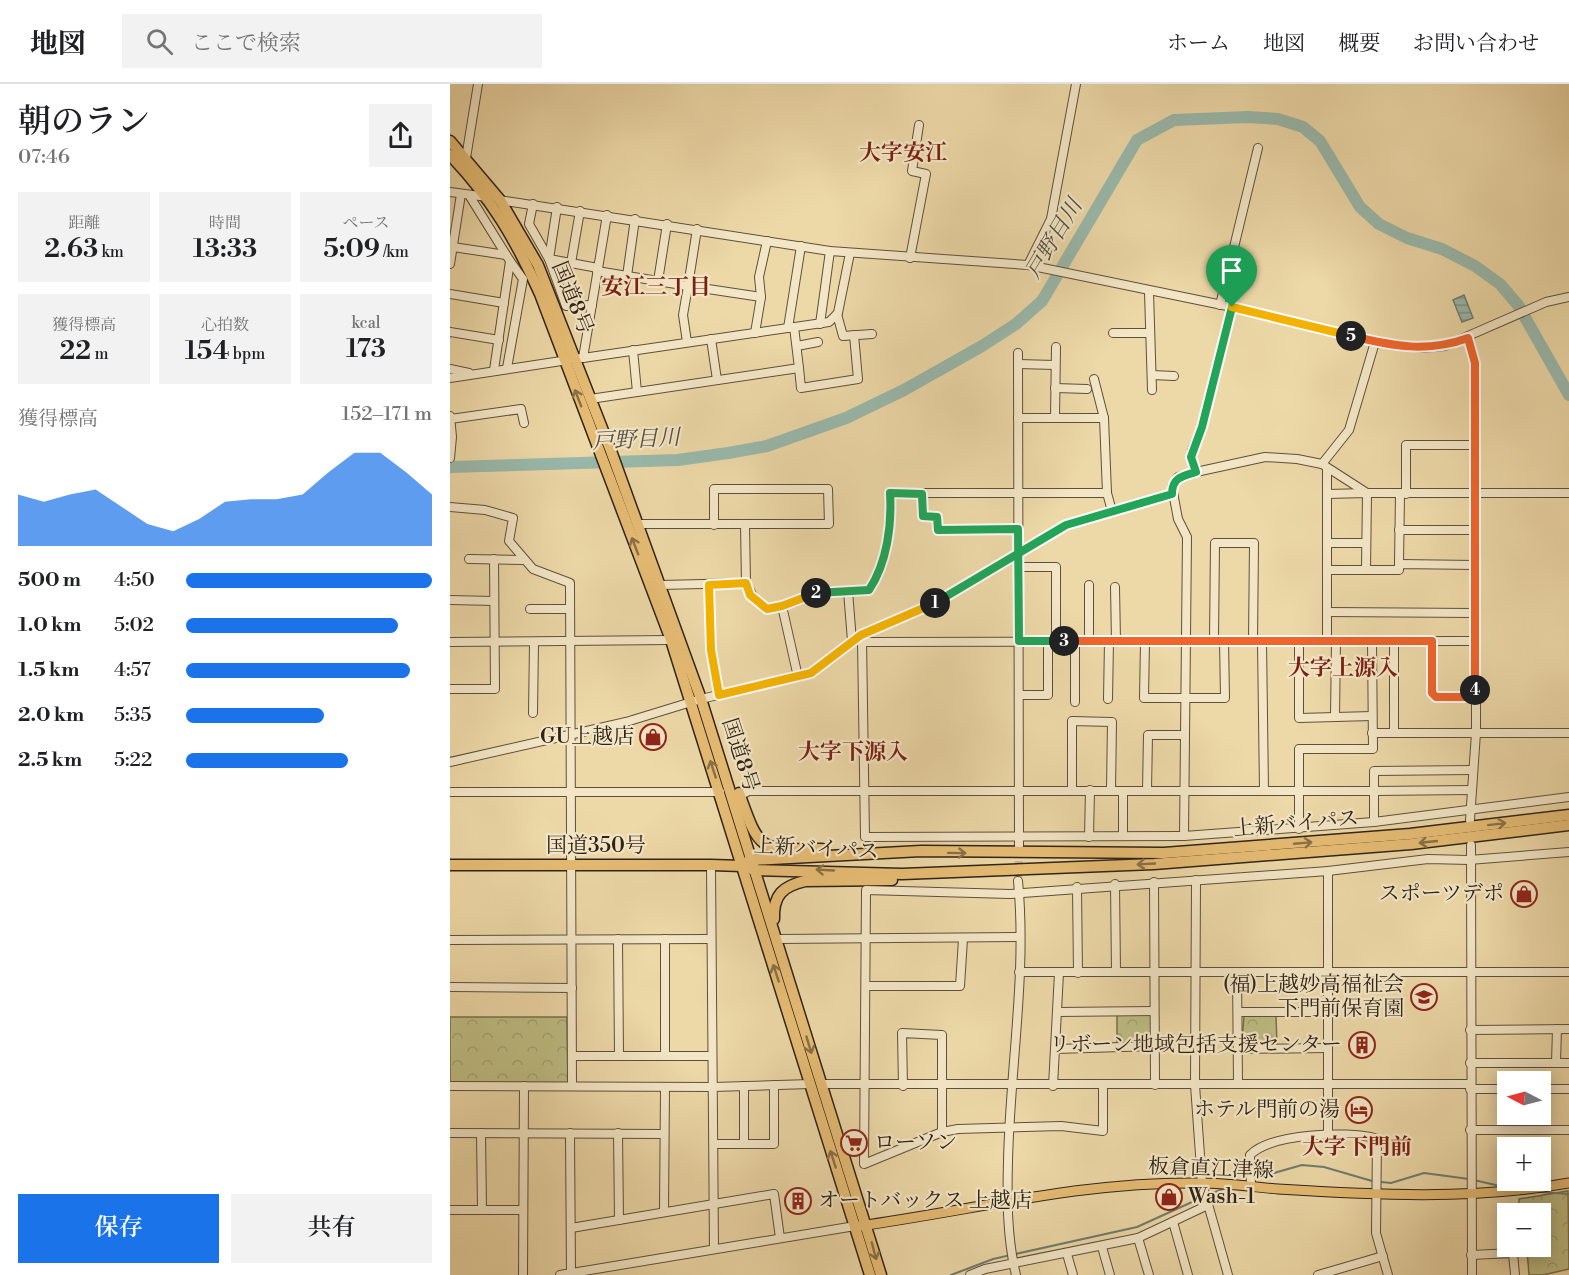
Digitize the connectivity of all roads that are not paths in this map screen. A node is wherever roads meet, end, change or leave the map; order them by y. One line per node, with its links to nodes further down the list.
1 (478, 84): 7 (street)
2 (1076, 84): 29 (street)
3 (919, 125): 25 (street)
4 (450, 141): 7 (highway, 国道8号)
5 (1258, 148): 40 (street)
6 (450, 155): 10 (highway, 国道8号)
7 (466, 158): 11 (highway, 国道8号)
8 (450, 192): 9 (street)
9 (465, 194): 10 (street); 21 (street); 24 (street)
10 (487, 197): 11 (street); 61 (highway, 国道8号)
11 (500, 200): 12 (street); 61 (highway, 国道8号)
12 (533, 204): 13 (street); 26 (street)
13 (557, 207): 14 (street); 26 (street)
14 (580, 211): 15 (street); 27 (street)
15 (606, 215): 16 (street); 30 (street)
16 (635, 219): 17 (street); 31 (street)
17 (667, 224): 18 (street); 32 (street)
18 (696, 229): 19 (street); 33 (street)
19 (767, 241): 20 (street); 36 (street)
20 (801, 246): 22 (street); 44 (street)
21 (453, 247): 24 (street); 28 (street)
22 (830, 250): 23 (street); 43 (street)
23 (850, 253): 25 (street); 42 (street)
24 (508, 258): 38 (street); 64 (street)
25 (910, 258): 29 (street)
26 (549, 259): 27 (street); 39 (street)
27 (571, 263): 30 (street)
28 (450, 264)
29 (1028, 266): 34 (street)
30 (597, 270): 31 (street); 39 (street)
31 (627, 276): 32 (street)
32 (657, 281): 33 (street)
33 (688, 286): 36 (street); 54 (street)
34 (1149, 291): 40 (street); 48 (street)
35 (450, 294): 38 (street)
36 (761, 297): 46 (street)
37 (1569, 297): 51 (street)
38 (504, 303): 53 (street)
39 (592, 305): 61 (street)
40 (1220, 305): 41 (street)
41 (1232, 307): 56 (street); 88 (street)
42 (837, 314): 43 (street); 50 (street)
43 (820, 324): 44 (street)
44 (791, 328): 46 (street); 57 (street)
45 (450, 332): 53 (street)
46 (755, 333): 52 (street)
47 (1113, 333): 48 (street)
48 (1150, 333): 69 (street)
49 (872, 334): 50 (street)
50 (854, 335): 65 (street)
51 (1468, 338): 56 (street); 84 (street)
52 (711, 339): 54 (street); 73 (street)
53 (499, 340): 67 (street)
54 (687, 342): 59 (street)
55 (818, 342): 57 (street)
56 (1375, 342): 87 (street)
57 (796, 346): 65 (street)
58 (1056, 347): 63 (street)
59 (633, 350): 61 (street); 77 (street)
60 (1018, 353): 62 (street)
61 (574, 359): 64 (street); 78 (highway, 国道8号); 85 (highway, 国道8号, one-way to 61)
62 (1018, 364): 63 (street); 80 (street)
63 (1055, 365): 74 (street)
64 (507, 368): 67 (street)
65 (799, 368): 73 (street)
66 (450, 369): 68 (street)
67 (494, 370): 68 (street)
68 (474, 374): 71 (street)
69 (1152, 375): 70 (street); 76 (street)
70 (1174, 376)
71 (450, 378)
72 (1094, 379): 82 (street)
73 (717, 380): 77 (street)
74 (1055, 388): 75 (street); 81 (street)
75 (1087, 389)
76 (1152, 390)
77 (637, 392): 78 (street)
78 (590, 399): 85 (highway, 国道8号)
79 (450, 417): 83 (street); 86 (street)
80 (1018, 418): 81 (street); 93 (street)
81 (1055, 418): 82 (street)
82 (1104, 418): 90 (street)
83 (524, 423)
84 (1475, 445): 97 (street); 98 (street)
85 (605, 452): 89 (highway, 国道8号)
86 (450, 458)
87 (1325, 467): 88 (street); 95 (street); 96 (street)
88 (1196, 472): 94 (street)
89 (613, 473): 101 (highway, 国道8号); 132 (highway, 国道8号, one-way to 89)
90 (1107, 493): 93 (street); 100 (street)
91 (1569, 493): 98 (street)
92 (922, 494): 93 (street); 104 (street); 123 (street)
93 (1018, 494): 104 (street)
94 (1172, 494): 100 (street); 142 (street)
95 (1327, 494): 96 (street); 107 (street)
96 (1367, 494): 97 (street); 108 (street)
97 (1403, 494): 98 (street); 105 (street)
98 (1476, 494): 106 (street)
99 (450, 507): 112 (street)
100 (1112, 511): 109 (street)
101 (638, 524): 102 (street); 119 (highway, 国道8号)
102 (714, 525): 103 (street); 103 (street)
103 (745, 525): 118 (street)
104 (1018, 529): 109 (street)
105 (1399, 530): 106 (street); 113 (street)
106 (1475, 530): 114 (street)
107 (1327, 543): 108 (street); 116 (street)
108 (1365, 543): 117 (street)
109 (1018, 555): 115 (street); 131 (street)
110 (469, 559): 111 (street)
111 (494, 559): 112 (street); 125 (street)
112 (523, 560): 128 (street)
113 (1400, 564): 114 (street); 117 (street)
114 (1475, 565): 130 (street)
115 (1018, 567): 137 (street); 138 (street)
116 (1328, 570): 117 (street); 129 (street)
117 (1366, 570)
118 (746, 583): 120 (street); 126 (street)
119 (660, 585): 120 (street); 162 (highway, 国道8号)
120 (709, 585): 157 (street)
121 (1089, 585): 140 (street)
122 (1115, 587): 141 (street)
123 (848, 591): 126 (street); 133 (street)
124 (450, 600): 125 (street)
125 (494, 601): 151 (street)
126 (782, 606): 155 (street)
127 (530, 609): 128 (street)
128 (570, 609): 154 (street)
129 (1327, 612): 130 (street); 145 (street)
130 (1475, 613): 149 (street)
131 (862, 639): 133 (street); 137 (street); 189 (street)
132 (671, 640): 154 (street); 162 (highway, 国道8号)
133 (852, 640): 155 (street)
134 (1214, 640): 135 (street); 142 (street); 143 (street)
135 (1224, 640): 143 (street); 160 (street)
136 (1336, 640): 145 (street); 146 (street); 166 (street)
137 (1019, 641): 138 (street); 158 (street)
138 (1052, 641): 139 (street); 158 (street)
139 (1075, 641): 140 (street); 163 (street)
140 (1089, 641): 141 (street)
141 (1112, 641): 152 (street); 161 (street)
142 (1184, 641): 152 (street); 160 (street)
143 (1257, 641): 144 (street); 179 (street)
144 (1299, 641): 145 (street); 166 (street)
145 (1327, 641)
146 (1372, 641): 147 (street); 165 (street)
147 (1394, 641): 148 (street); 168 (street)
148 (1432, 641): 149 (street); 159 (street)
149 (1475, 641): 159 (street)
150 (450, 642): 151 (street)
151 (494, 642): 153 (street); 156 (street)
152 (1145, 642): 160 (street)
153 (534, 643): 154 (street); 164 (street)
154 (570, 643): 172 (street)
155 (798, 677): 157 (street)
156 (450, 689)
157 (719, 695): 162 (street)
158 (1019, 695): 175 (street)
159 (1475, 697): 169 (street)
160 (1184, 698): 171 (street)
161 (1108, 699)
162 (696, 700): 172 (street); 188 (highway, 国道8号, one-way to 162); 191 (highway, 国道8号)
163 (1075, 702)
164 (533, 713)
165 (1372, 716): 166 (street); 167 (street)
166 (1335, 717)
167 (1372, 733): 168 (street); 185 (street)
168 (1394, 733): 169 (street)
169 (1476, 733): 170 (street); 174 (street)
170 (1569, 733)
171 (1185, 735): 183 (street); 184 (street)
172 (570, 736): 173 (street); 181 (street)
173 (450, 762)
174 (1473, 770): 180 (street); 186 (street)
175 (1019, 790): 176 (street); 189 (street); 197 (street)
176 (1072, 790): 177 (street); 178 (street)
177 (1090, 790): 178 (street); 200 (street)
178 (1111, 790): 182 (street)
179 (1264, 790): 184 (street); 185 (street)
180 (1471, 790): 186 (street); 192 (street)
181 (570, 791): 187 (street); 188 (street); 207 (street)
182 (1123, 791): 183 (street); 198 (street)
183 (1147, 791): 184 (street)
184 (1185, 791): 199 (street)
185 (1299, 791): 186 (street); 196 (street)
186 (1374, 791): 195 (street)
187 (450, 792)
188 (720, 792): 210 (highway, 国道8号)
189 (865, 792): 191 (street); 197 (street)
190 (1569, 796): 192 (street)
191 (736, 797): 203 (highway); 209 (highway, 国道8号)
192 (1470, 812): 194 (street); 195 (street)
193 (1568, 817): 203 (highway, 上新バイパス, one-way to 193); 212 (highway, 上新バイパス, one-way to 212)
194 (1470, 820)
195 (1374, 822): 196 (street)
196 (1299, 830): 199 (street)
197 (1018, 835): 200 (street); 202 (street)
198 (1123, 836): 199 (street); 200 (street)
199 (1184, 836)
200 (1089, 837)
201 (1471, 845): 205 (street)
202 (1019, 846)
203 (921, 851): 209 (highway, 上新バイパス)
204 (1569, 852): 205 (street)
205 (1469, 860): 211 (street); 230 (street)
206 (450, 865): 207 (highway, 国道350号)
207 (571, 865): 208 (highway, 国道350号); 222 (street)
208 (711, 865): 210 (highway, 国道350号); 225 (street)
209 (753, 865): 210 (highway, 上新バイパス); 212 (highway, 上新バイパス, one-way to 209); 219 (highway, 国道8号)
210 (742, 866): 260 (highway, 国道8号, one-way to 210)
211 (1328, 871): 213 (street); 237 (street)
212 (997, 872): 219 (highway)
213 (1196, 880): 215 (street); 235 (street)
214 (1018, 881): 218 (street)
215 (1154, 882): 216 (street); 234 (street)
216 (1115, 884): 217 (street); 229 (street)
217 (1077, 887): 218 (street); 233 (street)
218 (1019, 892): 220 (street); 221 (street)
219 (776, 934): 221 (street); 260 (highway, 国道8号, one-way to 260)
220 (1020, 937): 226 (street); 228 (street)
221 (867, 938): 226 (street); 238 (street)
222 (572, 939): 223 (street); 227 (street); 240 (street)
223 (618, 939): 224 (street); 253 (street)
224 (665, 939): 225 (street); 254 (street)
225 (711, 939): 255 (street)
226 (963, 939): 238 (street)
227 (450, 940)
228 (1019, 972): 232 (street); 272 (street)
229 (1116, 972): 233 (street); 234 (street)
230 (1470, 972): 231 (street); 237 (street); 247 (street)
231 (1569, 972)
232 (1059, 973): 233 (street); 242 (street)
233 (1077, 973)
234 (1155, 973): 235 (street); 241 (street)
235 (1196, 973): 236 (street); 261 (street)
236 (1237, 973): 237 (street); 243 (street)
237 (1327, 973): 244 (street)
238 (866, 986): 270 (street)
239 (450, 987): 240 (street)
240 (572, 988): 252 (street)
241 (1154, 1011): 242 (street); 248 (street)
242 (1058, 1012): 249 (street)
243 (1239, 1012): 244 (street); 251 (street)
244 (1328, 1012): 250 (street)
245 (1557, 1029): 246 (street); 247 (street); 257 (street)
246 (1569, 1029)
247 (1470, 1030): 256 (street)
248 (1155, 1046): 249 (street); 264 (street)
249 (1056, 1048): 273 (street)
250 (1328, 1048): 251 (street); 265 (street)
251 (1239, 1049): 259 (street)
252 (572, 1056): 253 (street); 268 (street)
253 (619, 1056): 254 (street)
254 (665, 1056): 255 (street)
255 (712, 1056): 276 (street)
256 (1470, 1063): 257 (street); 277 (street)
257 (1556, 1063): 258 (street)
258 (1569, 1063)
259 (1238, 1083): 261 (street); 265 (street)
260 (815, 1084): 262 (street); 270 (street); 308 (highway, 国道8号); 309 (highway, 国道8号, one-way to 260)
261 (1195, 1084): 264 (street); 294 (street)
262 (774, 1085): 269 (street); 293 (street)
263 (943, 1085): 271 (street); 271 (street); 272 (street); 284 (street)
264 (1155, 1085): 274 (street)
265 (1328, 1085): 277 (street); 291 (street)
266 (450, 1086): 267 (street)
267 (524, 1086): 268 (street); 289 (street)
268 (572, 1086): 275 (street)
269 (744, 1086): 276 (street); 293 (street)
270 (865, 1086): 271 (street); 284 (street)
271 (903, 1086)
272 (1011, 1086): 273 (street); 281 (street)
273 (1053, 1086): 274 (street)
274 (1103, 1086): 281 (street)
275 (665, 1087): 276 (street); 290 (street)
276 (713, 1087): 292 (street)
277 (1470, 1087): 278 (street); 282 (street)
278 (1497, 1088)
279 (1551, 1089): 280 (street)
280 (1569, 1089)
281 (1008, 1127): 284 (street); 299 (street)
282 (1470, 1130): 283 (street); 298 (street)
283 (1569, 1130)
284 (942, 1132)
285 (450, 1133): 286 (street)
286 (481, 1133): 289 (street); 303 (street)
287 (570, 1133): 288 (street); 289 (street); 310 (street)
288 (618, 1133): 290 (street); 306 (street)
289 (524, 1134): 304 (street)
290 (664, 1134): 305 (street)
291 (1328, 1135): 296 (street); 297 (street)
292 (714, 1143): 293 (street); 300 (street)
293 (744, 1143)
294 (1202, 1183): 296 (main road, 板倉直江津線); 299 (main road, 板倉直江津線); 301 (street)
295 (1569, 1183): 298 (main road, 板倉直江津線)
296 (1251, 1186): 297 (main road, 板倉直江津線)
297 (1375, 1192): 298 (main road, 板倉直江津線); 317 (street)
298 (1470, 1194): 316 (street)
299 (1007, 1201): 308 (main road, 板倉直江津線); 318 (street)
300 (714, 1204): 305 (street); 311 (street); 314 (street)
301 (1208, 1205): 307 (street); 331 (street)
302 (450, 1210): 303 (street)
303 (482, 1210): 304 (street)
304 (523, 1210): 321 (street)
305 (664, 1211): 306 (street)
306 (619, 1220): 310 (street)
307 (1173, 1222): 312 (street); 330 (street)
308 (867, 1225): 309 (main road, 板倉直江津線); 324 (highway, 国道8号, one-way to 324)
309 (855, 1226): 311 (street); 323 (highway, 国道8号)
310 (571, 1228): 320 (street)
311 (780, 1238): 314 (street)
312 (1138, 1238): 313 (street); 329 (street)
313 (1102, 1247): 315 (street); 328 (street)
314 (714, 1249): 320 (street)
315 (1067, 1254): 318 (street); 327 (street)
316 (1471, 1255): 334 (street); 335 (street)
317 (1383, 1256): 319 (street); 333 (street)
318 (1013, 1264): 325 (street); 326 (street)
319 (1341, 1272): 332 (street)
320 (571, 1273): 322 (street)
321 (523, 1275)
322 (560, 1275)
323 (870, 1275)
324 (881, 1275)
325 (970, 1275)
326 (1016, 1275)
327 (1073, 1275)
328 (1110, 1275)
329 (1149, 1275)
330 (1188, 1275)
331 (1228, 1275)
332 (1318, 1275)
333 (1388, 1275)
334 (1472, 1275)
335 (1515, 1275)

